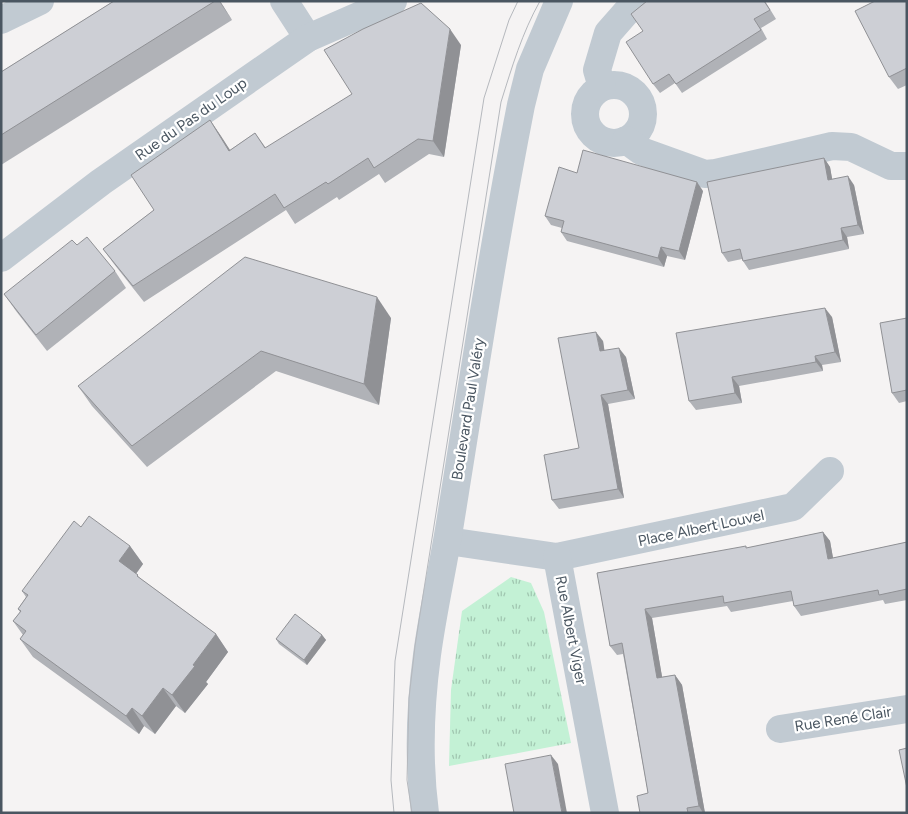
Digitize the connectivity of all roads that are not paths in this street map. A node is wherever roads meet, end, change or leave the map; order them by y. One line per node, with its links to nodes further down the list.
1 (40, 1): 6 (street)
2 (284, 1): 7 (street)
3 (393, 1): 7 (street, Rue du Pas du Loup)
4 (636, 1): 8 (street)
5 (556, 6): 13 (street, Boulevard Paul Valéry)
6 (1, 20)
7 (308, 38): 11 (street, Rue du Pas du Loup)
8 (602, 87): 9 (street); 9 (street)
9 (626, 140): 10 (street)
10 (907, 166)
11 (1, 258)
12 (830, 471): 14 (street, Place Albert Louvel)
13 (448, 541): 14 (street, Rue Albert Viger); 17 (street, Boulevard Paul Valéry)
14 (557, 557): 18 (street, Rue Albert Viger)
15 (907, 709): 16 (street, Rue René Clair)
16 (780, 729)
17 (425, 813)
18 (605, 813)

